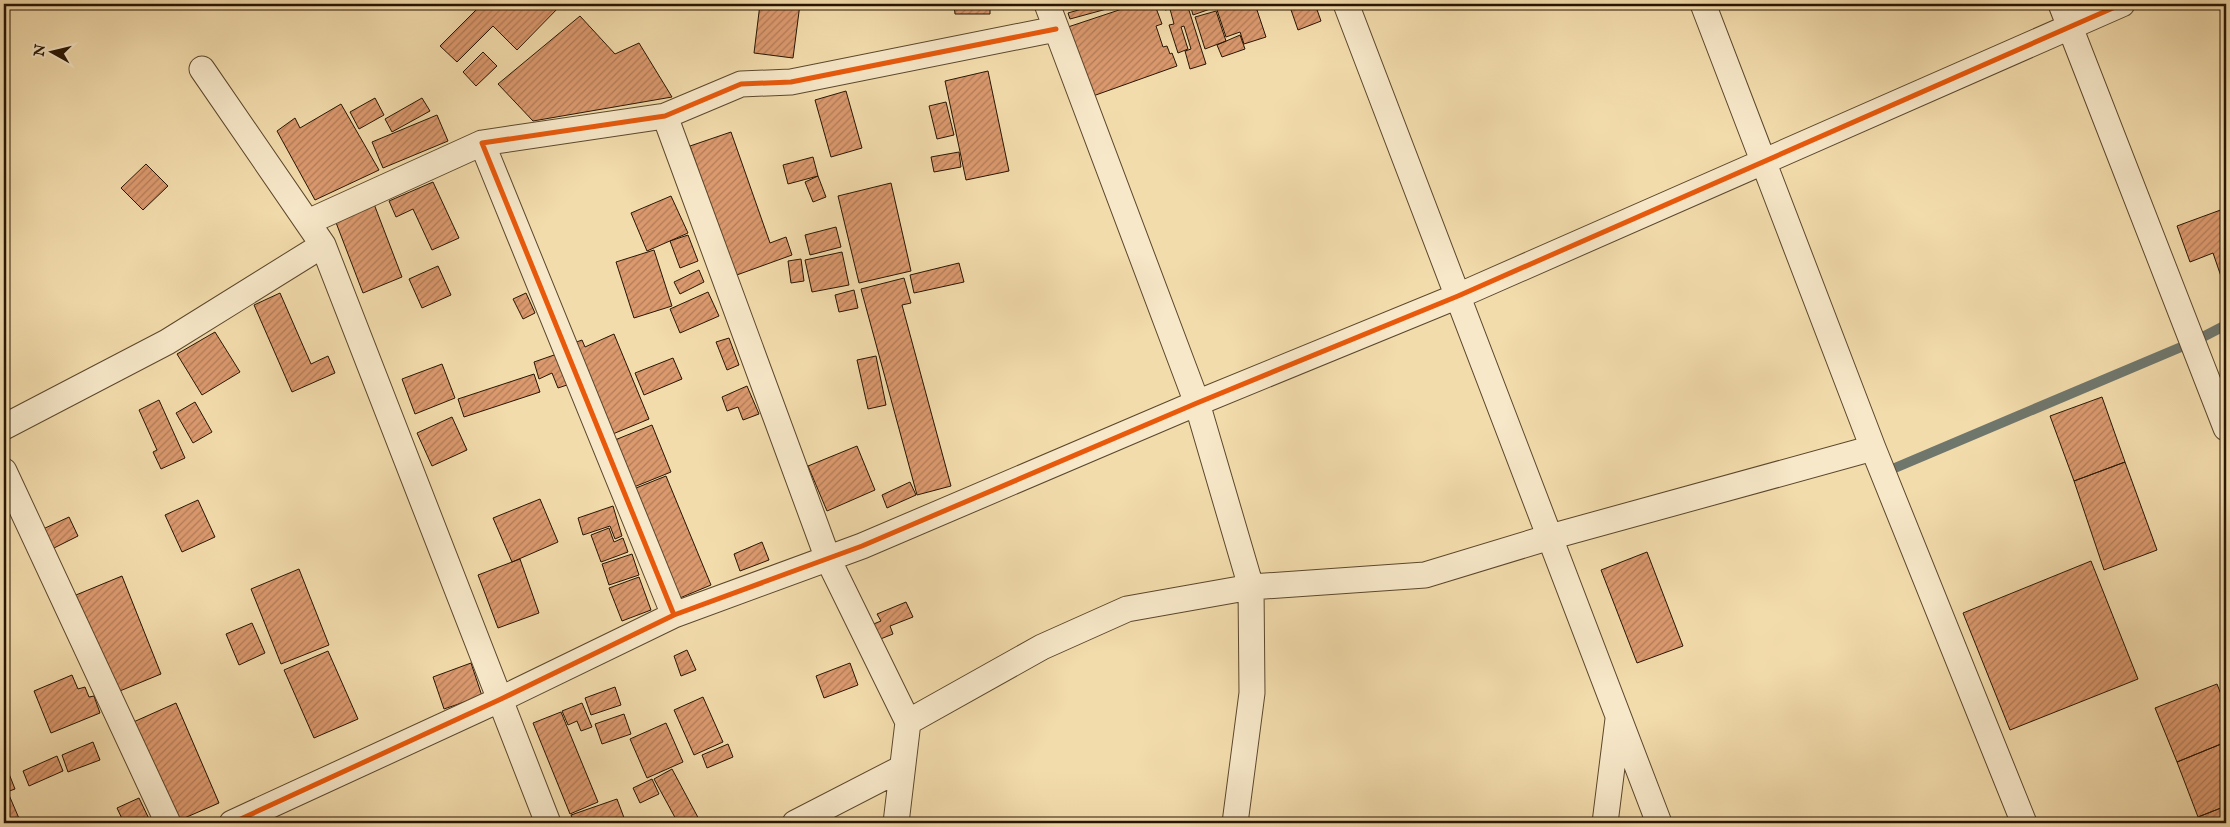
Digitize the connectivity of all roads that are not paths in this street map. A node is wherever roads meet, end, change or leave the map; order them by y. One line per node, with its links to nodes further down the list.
1 (1047, 4): 7 (street)
2 (1346, 4): 14 (street)
3 (1704, 4): 11 (street)
4 (2061, 4): 6 (street)
5 (2122, 4): 6 (street)
6 (2070, 27): 11 (street); 17 (street)
7 (1056, 29): 9 (street); 15 (street)
8 (202, 69): 12 (street)
9 (665, 116): 10 (street); 21 (street)
10 (482, 143): 12 (street); 23 (street)
11 (1765, 162): 14 (street); 18 (street)
12 (308, 222): 13 (street)
13 (323, 245): 16 (street); 24 (street)
14 (1458, 296): 15 (street); 20 (street)
15 (1197, 403): 21 (street); 22 (street)
16 (4, 427)
17 (2226, 428)
18 (1873, 448): 20 (street); 36 (street)
19 (4, 471): 28 (street)
20 (1550, 537): 22 (street); 25 (street)
21 (828, 559): 23 (street); 26 (street)
22 (1251, 587): 26 (street); 33 (street)
23 (674, 615): 24 (street)
24 (501, 699): 29 (street); 30 (street)
25 (1618, 716): 34 (street); 35 (street)
26 (908, 722): 27 (street)
27 (902, 768): 31 (street); 32 (street)
28 (168, 823)
29 (232, 823)
30 (548, 823)
31 (795, 823)
32 (896, 823)
33 (1235, 823)
34 (1605, 823)
35 (1659, 823)
36 (2024, 823)

